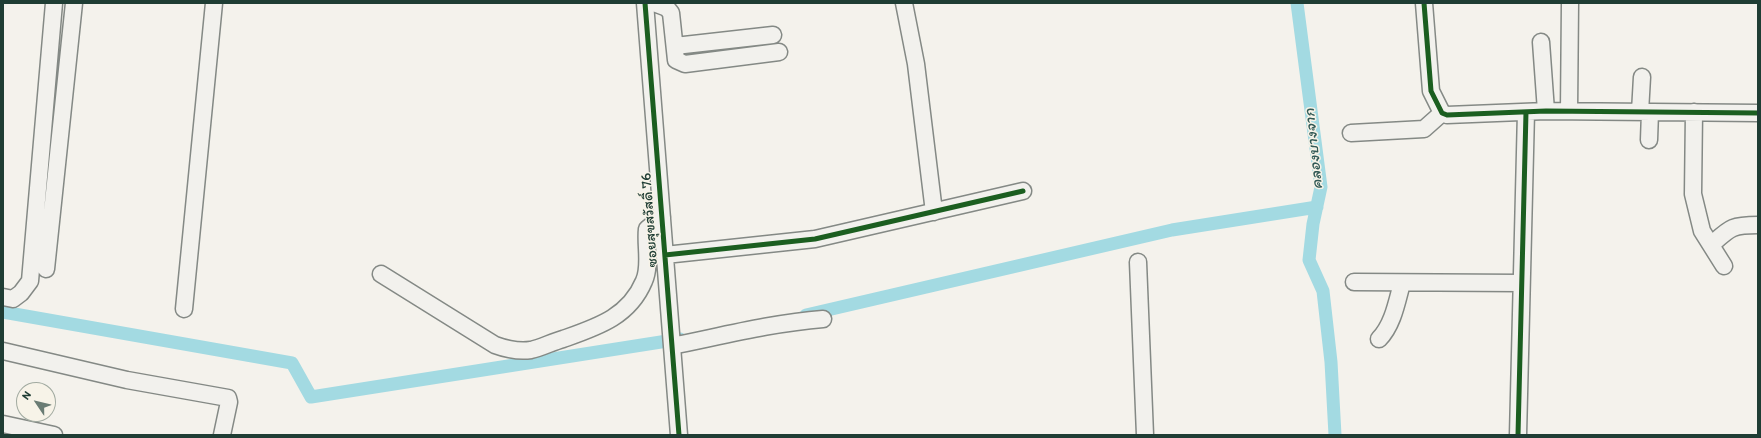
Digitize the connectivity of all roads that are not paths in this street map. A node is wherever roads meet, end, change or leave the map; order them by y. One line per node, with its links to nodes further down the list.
1 (54, 3): 36 (street)
2 (74, 3): 31 (street)
3 (214, 3): 37 (street)
4 (645, 3): 25 (street, ซอยสุขสวัสดิ์ 76)
5 (654, 3): 11 (street)
6 (904, 3): 24 (street)
7 (1424, 3): 19 (street)
8 (1570, 3): 15 (street)
9 (773, 35): 11 (street)
10 (1541, 42): 14 (street)
11 (675, 46): 12 (street)
12 (779, 52)
13 (1642, 77): 17 (street)
14 (1546, 111): 15 (street); 16 (street)
15 (1569, 111): 17 (street)
16 (1526, 112): 19 (street); 35 (street)
17 (1645, 112): 18 (street); 22 (street)
18 (1694, 112): 20 (street); 27 (street)
19 (1442, 113): 21 (street)
20 (1758, 113)
21 (1351, 133)
22 (1649, 140)
23 (1023, 191): 24 (street)
24 (934, 212): 28 (street)
25 (662, 217): 28 (street, ซอยสุขสวัสดิ์ 76); 32 (street)
26 (1758, 225): 27 (street)
27 (1711, 245): 30 (street)
28 (665, 254): 40 (street, ซอยสุขสวัสดิ์ 76)
29 (1138, 262): 46 (street)
30 (1724, 266)
31 (46, 269)
32 (381, 274)
33 (1354, 282): 34 (street)
34 (1402, 283): 35 (street); 39 (street)
35 (1521, 283): 47 (street)
36 (3, 297)
37 (184, 309)
38 (823, 319): 40 (street)
39 (1379, 339)
40 (672, 344): 45 (street, ซอยสุขสวัสดิ์ 76)
41 (3, 351): 44 (street)
42 (3, 424): 43 (street)
43 (54, 435)
44 (222, 435)
45 (679, 435)
46 (1146, 435)
47 (1518, 435)

